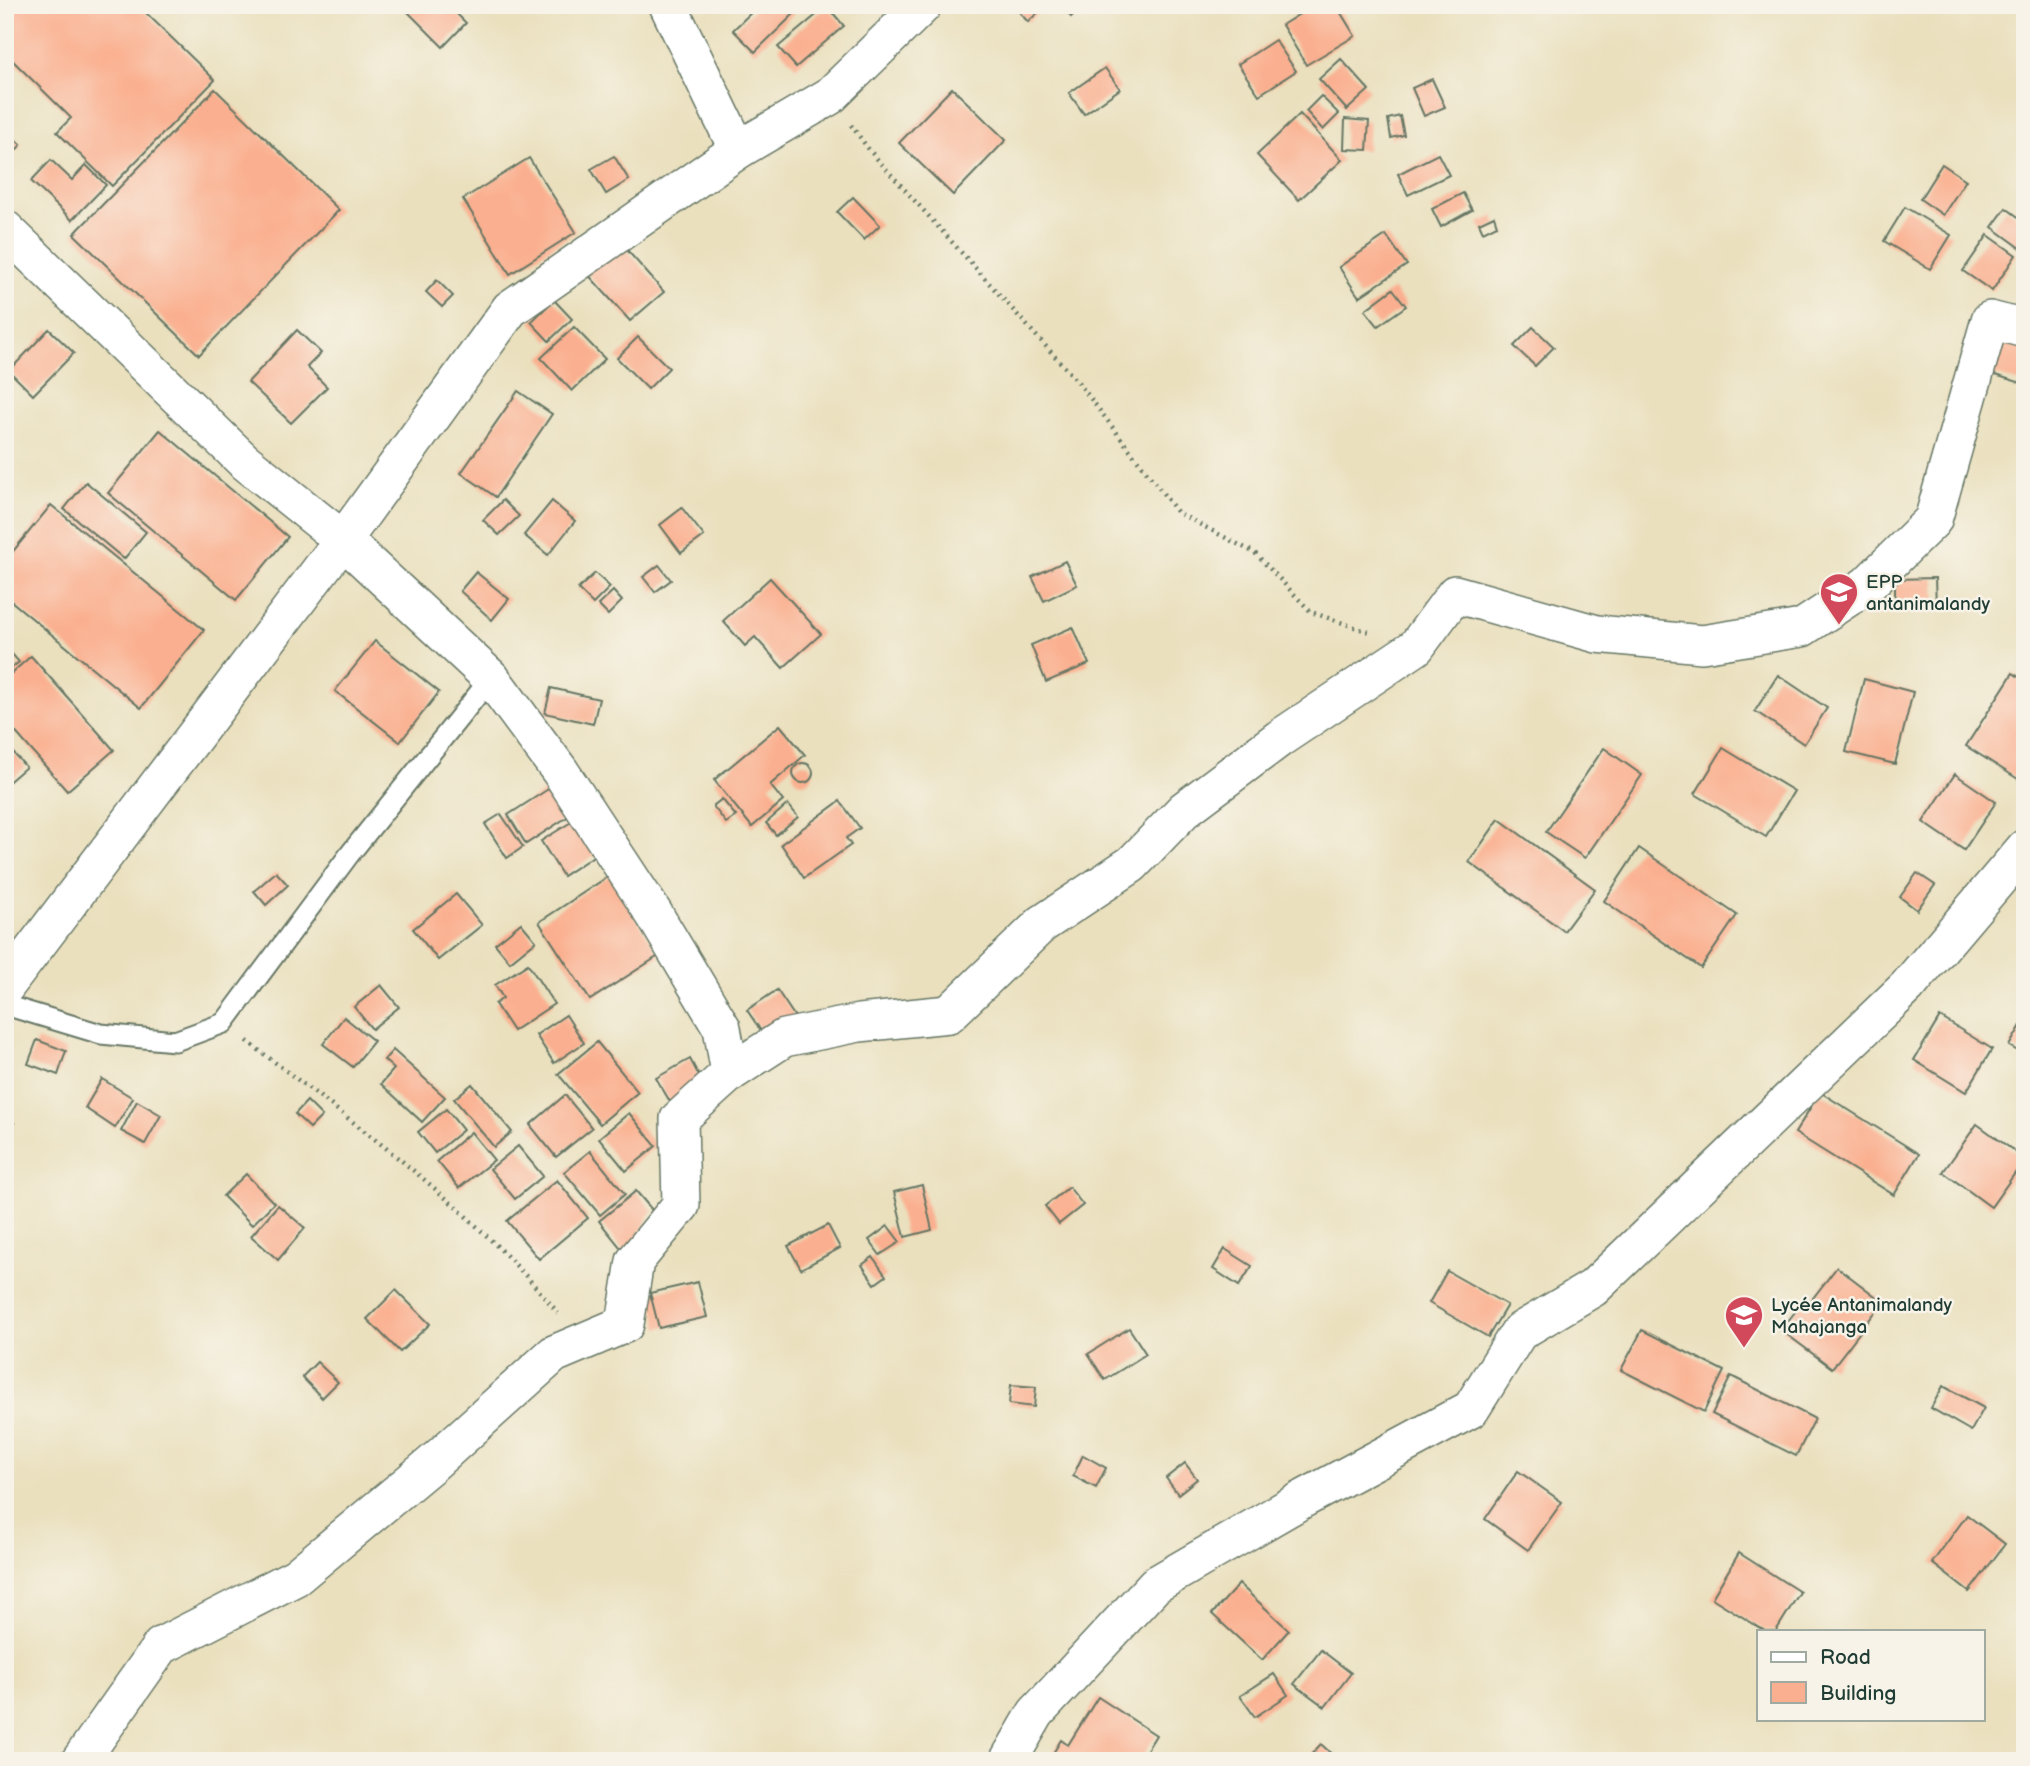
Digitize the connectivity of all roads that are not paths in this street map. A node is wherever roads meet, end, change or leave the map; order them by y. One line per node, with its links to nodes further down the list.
1 (668, 5): 3 (street)
2 (923, 5): 3 (street)
3 (738, 150): 6 (street)
4 (5, 229): 6 (street)
5 (2025, 329): 11 (street)
6 (342, 540): 7 (street); 9 (street)
7 (491, 678): 10 (lane); 11 (street)
8 (2025, 848): 13 (street)
9 (5, 987)
10 (5, 1005)
11 (730, 1073): 12 (street)
12 (80, 1761)
13 (1008, 1761)

